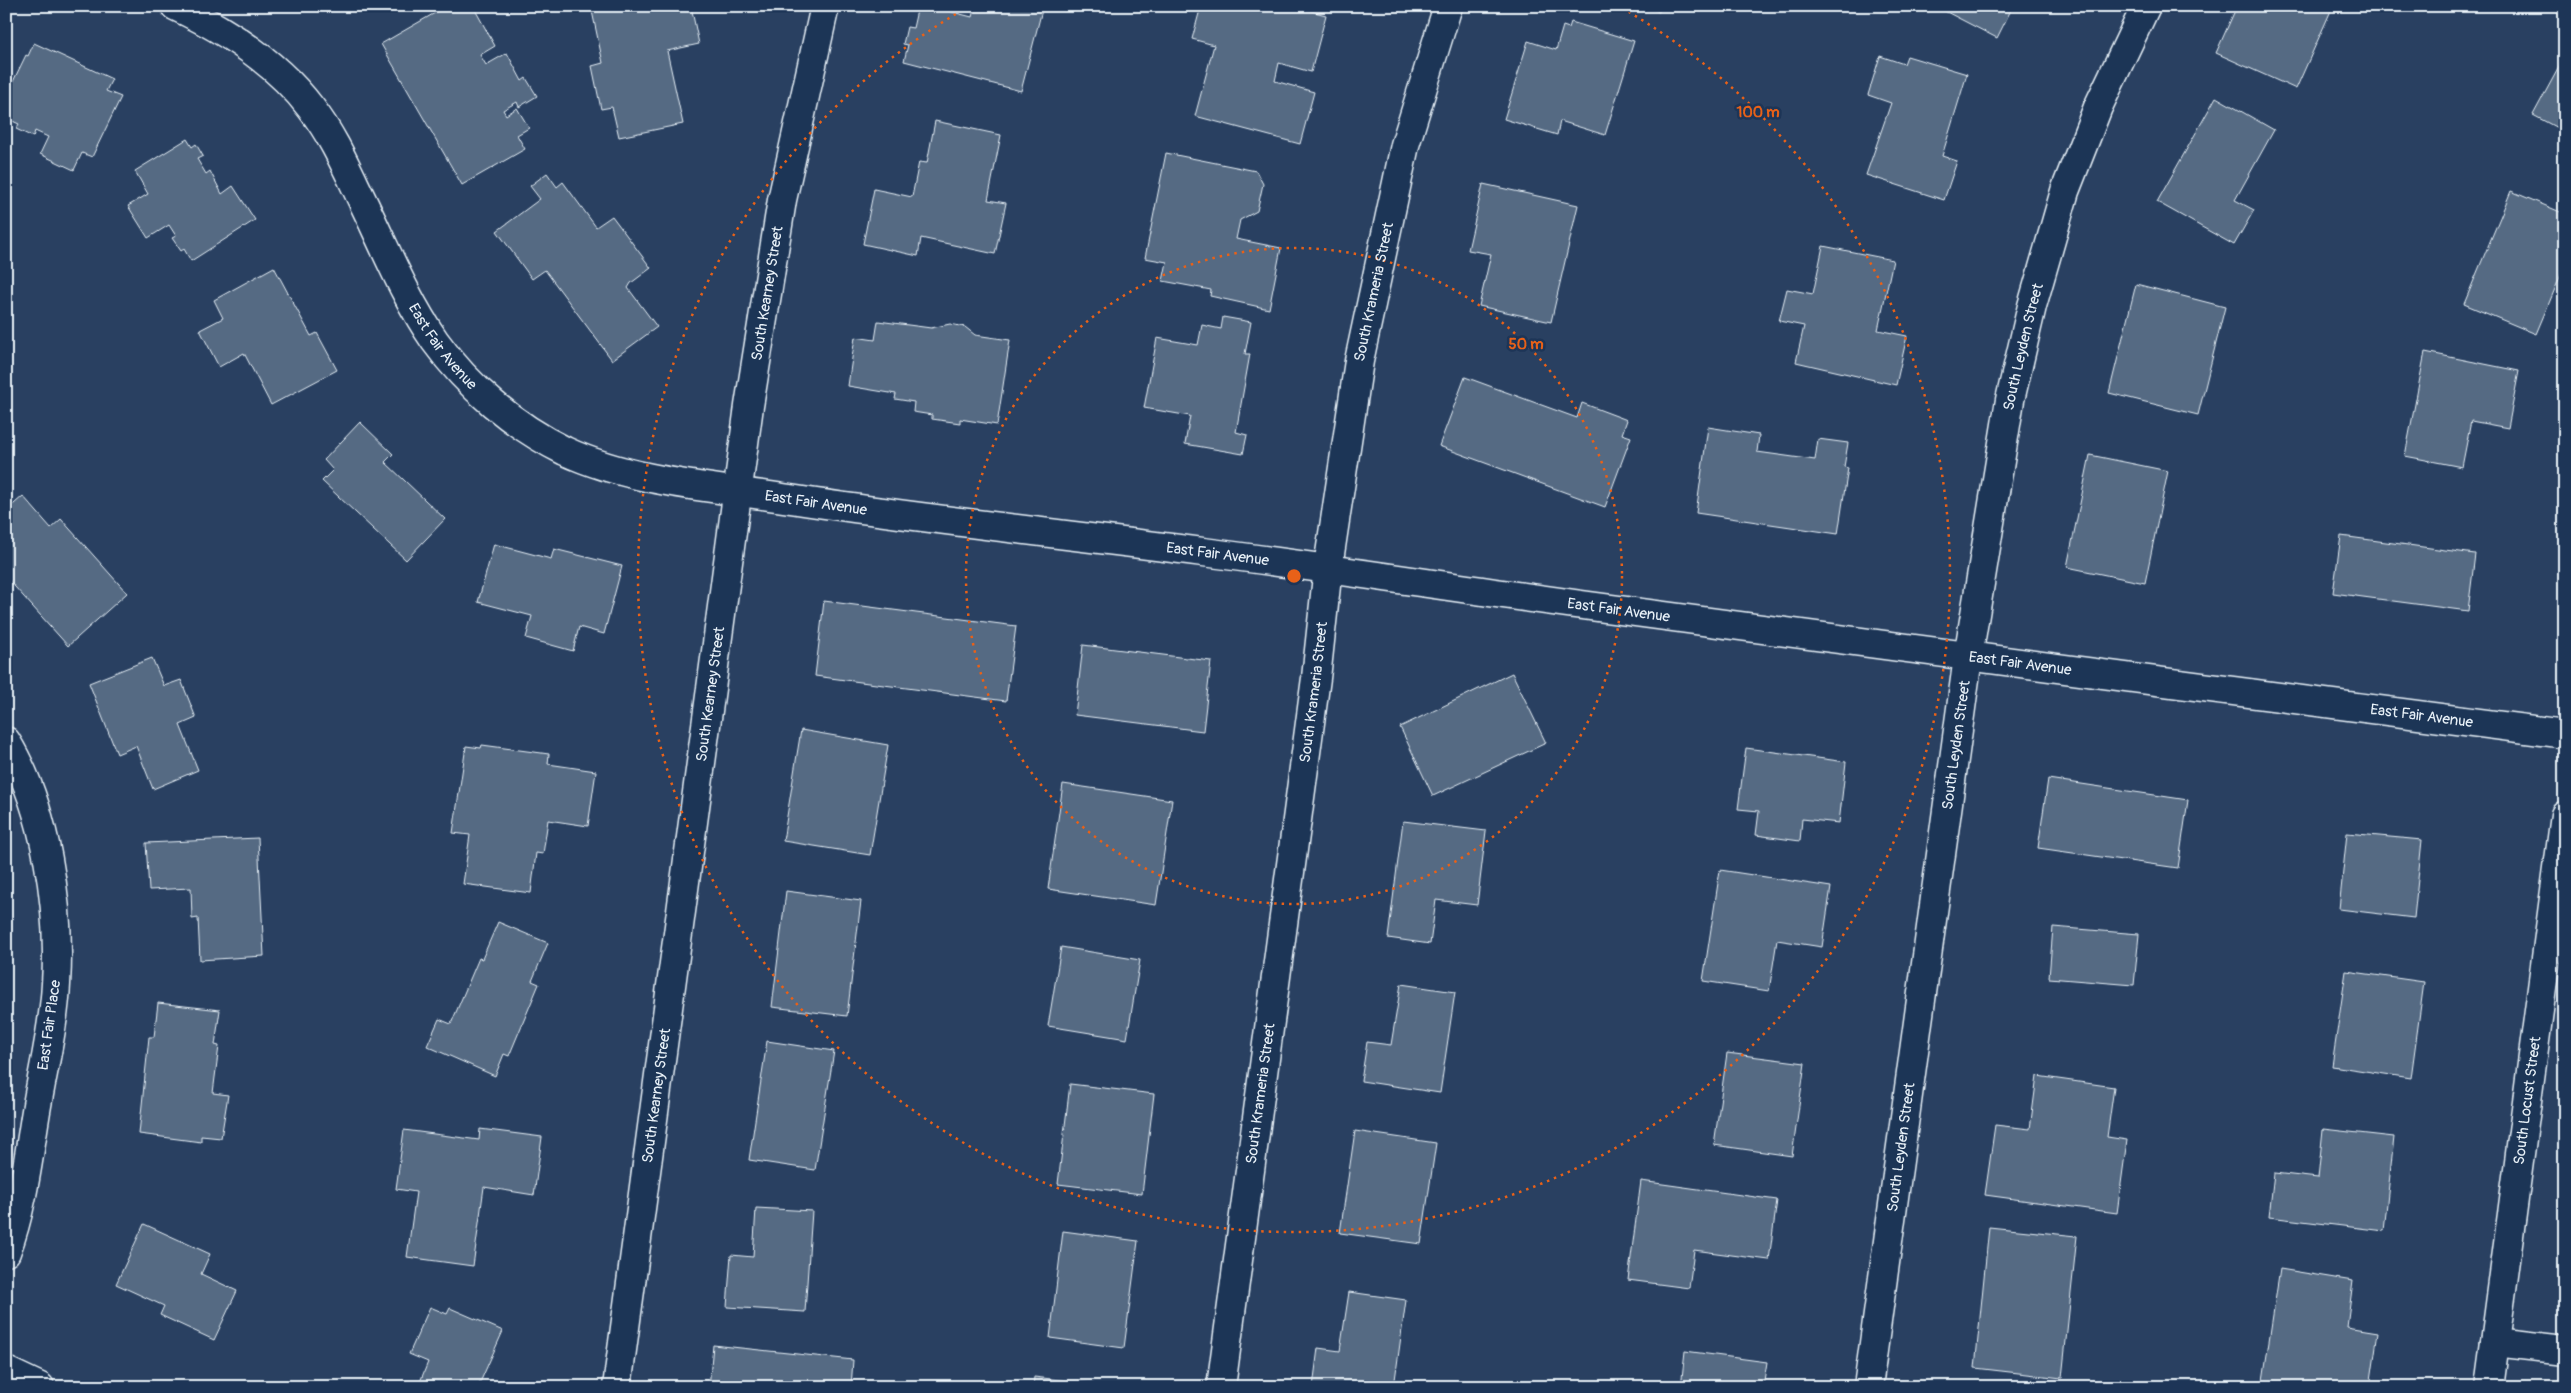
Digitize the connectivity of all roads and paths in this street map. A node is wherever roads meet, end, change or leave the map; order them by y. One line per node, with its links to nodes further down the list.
1 (175, 6): 5 (street, East Fair Avenue)
2 (826, 6): 5 (street, South Kearney Street)
3 (1448, 6): 6 (street, South Krameria Street)
4 (2146, 6): 7 (street, South Leyden Street)
5 (738, 491): 6 (street, East Fair Avenue); 16 (street, South Kearney Street)
6 (1328, 567): 7 (street, East Fair Avenue); 17 (street, South Krameria Street)
7 (1968, 657): 8 (street, East Fair Avenue); 18 (street, South Leyden Street)
8 (2565, 734)
9 (6, 741): 11 (street, East Fair Place)
10 (2565, 815): 12 (street, South Locust Street)
11 (6, 1252)
12 (2495, 1342): 13 (street); 19 (street, South Locust Street)
13 (2565, 1350)
14 (6, 1371): 15 (street)
15 (40, 1387)
16 (617, 1387)
17 (1221, 1387)
18 (1868, 1387)
19 (2490, 1387)

